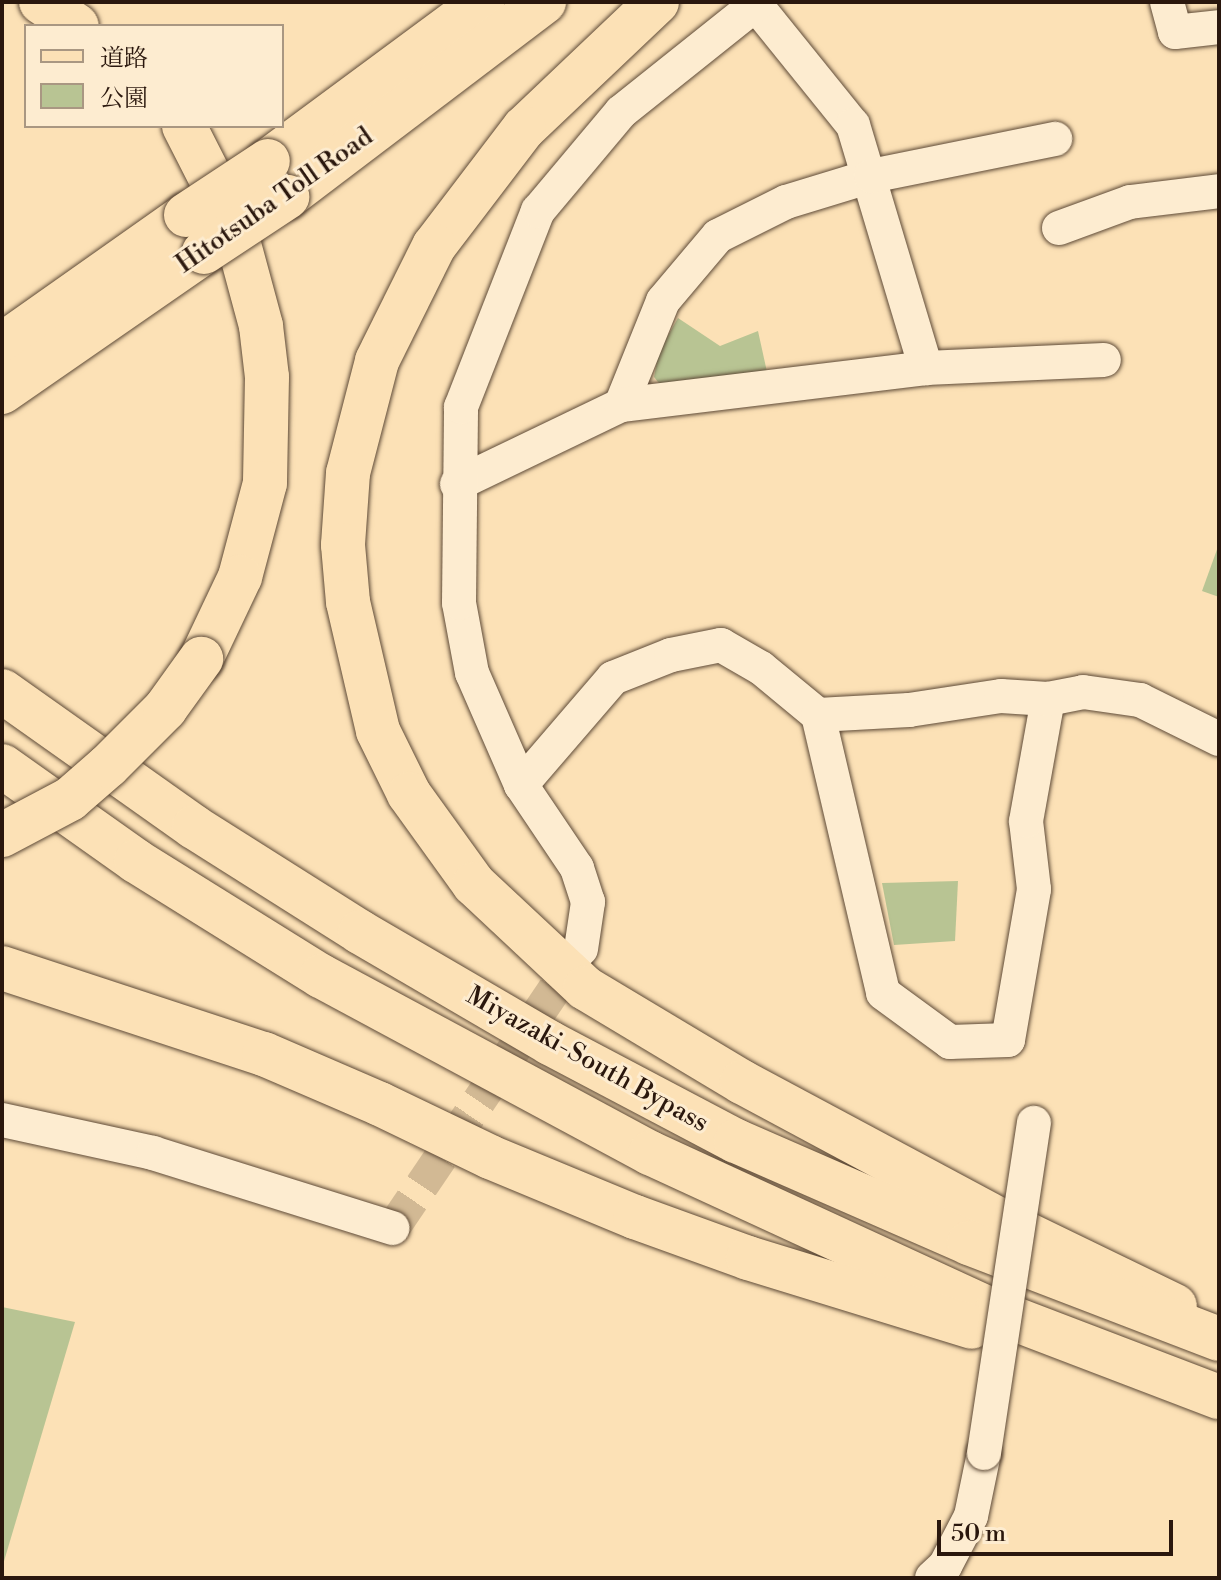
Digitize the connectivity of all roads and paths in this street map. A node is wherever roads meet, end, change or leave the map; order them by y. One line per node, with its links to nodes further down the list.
1 (41, 2): 7 (main road)
2 (483, 2): 12 (main road, Hitotsuba Toll Road)
3 (544, 2): 12 (main road, Hitotsuba Toll Road)
4 (657, 2): 39 (main road)
5 (1167, 2): 8 (street)
6 (757, 3): 11 (street); 22 (street)
7 (74, 24)
8 (1219, 27)
9 (185, 128): 32 (main road, bridge)
10 (1055, 139): 11 (street)
11 (871, 176): 19 (street); 21 (street)
12 (278, 179): 15 (main road, Hitotsuba Toll Road, bridge)
13 (1219, 191): 14 (street)
14 (1059, 228)
15 (195, 234): 16 (main road); 17 (main road); 20 (main road, Hitotsuba Toll Road)
16 (2, 326)
17 (2, 345)
18 (1104, 360): 19 (street)
19 (926, 368): 21 (street)
20 (2, 392)
21 (621, 405): 22 (street)
22 (457, 484): 29 (street)
23 (2, 657): 31 (main road)
24 (2, 691): 31 (main road, Miyazaki-South Bypass)
25 (1048, 699): 26 (street); 26 (street); 27 (street)
26 (818, 715): 29 (street)
27 (1219, 739)
28 (2, 766): 33 (main road, Miyazaki-South Bypass)
29 (521, 785): 34 (street)
30 (2, 792): 33 (main road)
31 (194, 827): 40 (main road, Miyazaki-South Bypass)
32 (2, 835)
33 (136, 861): 41 (main road, Miyazaki-South Bypass)
34 (581, 949)
35 (2, 968): 41 (main road)
36 (2, 1120): 38 (street)
37 (1034, 1123): 43 (street, bridge)
38 (393, 1228)
39 (1219, 1330)
40 (1219, 1339)
41 (1130, 1364): 42 (main road, Miyazaki-South Bypass)
42 (1219, 1397)
43 (932, 1578)

